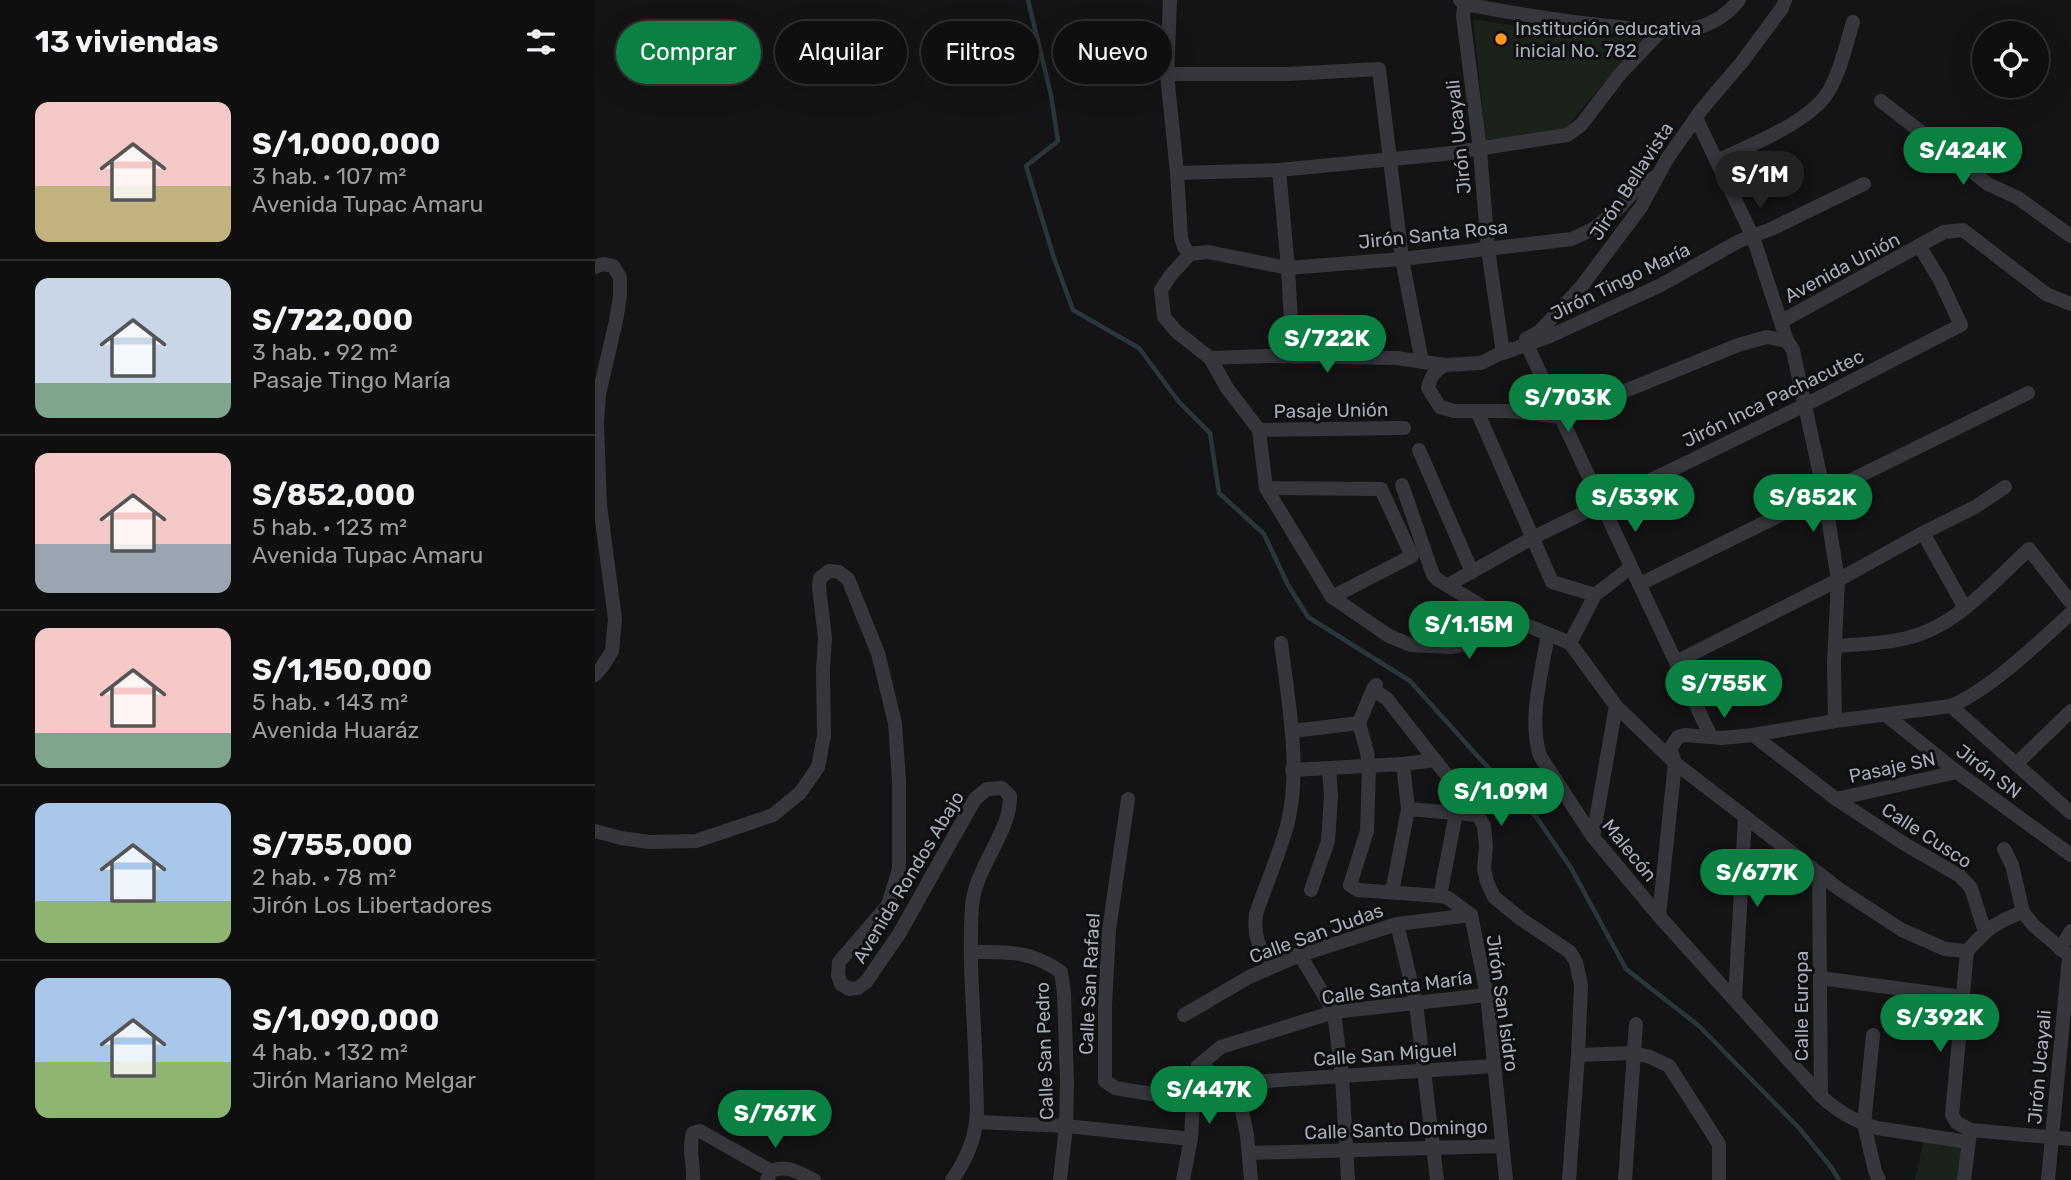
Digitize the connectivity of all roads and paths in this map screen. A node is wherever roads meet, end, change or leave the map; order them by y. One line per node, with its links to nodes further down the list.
1 (1170, 0): 5 (street)
2 (1739, 0): 7 (street)
3 (1785, 0): 11 (street, Jirón Bellavista)
4 (1463, 1): 7 (street); 12 (street, Jirón Ucayali)
5 (1169, 21)
6 (1853, 22): 14 (street)
7 (1661, 31): 12 (street)
8 (1172, 74): 13 (street)
9 (1168, 84): 16 (street)
10 (1881, 101): 19 (street)
11 (1696, 118): 14 (street); 17 (street, Jirón Bellavista)
12 (1480, 150): 13 (street); 22 (street, Jirón Ucayali)
13 (1390, 159): 15 (street); 24 (street)
14 (1717, 161): 20 (street)
15 (1279, 170): 16 (street); 26 (street)
16 (1177, 173): 23 (street)
17 (1658, 175): 22 (street, Jirón Santa Rosa); 31 (street, Jirón Bellavista)
18 (1864, 184): 20 (street, Jirón Tingo María)
19 (2071, 236)
20 (1753, 237): 28 (street); 30 (street, Jirón Tingo María)
21 (1920, 247): 27 (street, Avenida Unión); 28 (street, Avenida Unión); 37 (street, Jirón Inca Pachacutec)
22 (1488, 249): 24 (street, Jirón Santa Rosa); 31 (street, Jirón Ucayali)
23 (1190, 254): 26 (street, Jirón Santa Rosa); 33 (street)
24 (1402, 259): 26 (street, Jirón Santa Rosa); 34 (street)
25 (595, 267): 66 (street)
26 (1288, 268): 32 (street)
27 (2071, 304)
28 (1782, 321): 29 (street)
29 (1787, 341): 37 (street); 39 (street)
30 (1527, 345): 31 (street, Jirón Tingo María); 39 (street)
31 (1503, 353): 35 (street, Jirón Bellavista)
32 (1293, 357): 33 (street); 34 (street, Jirón Bellavista)
33 (1210, 358): 41 (street)
34 (1422, 362): 35 (street, Jirón Bellavista)
35 (1445, 365): 38 (street)
36 (2028, 393): 46 (street)
37 (1805, 405): 46 (street); 47 (street, Jirón Inca Pachacutec)
38 (1477, 411): 39 (street); 49 (street)
39 (1561, 417): 47 (street)
40 (1403, 428): 41 (street, Pasaje Unión)
41 (1259, 430): 45 (street)
42 (1419, 450): 51 (street)
43 (1402, 485): 54 (street)
44 (2005, 486): 48 (street)
45 (1266, 488): 56 (street); 56 (street)
46 (1823, 493): 52 (street); 53 (street)
47 (1602, 504): 49 (street, Jirón Inca Pachacutec); 50 (street)
48 (1923, 533): 52 (street); 59 (street)
49 (1534, 537): 51 (street, Jirón Inca Pachacutec); 55 (street)
50 (1632, 567): 53 (street); 55 (street)
51 (1472, 572): 54 (street, Jirón Inca Pachacutec)
52 (1838, 580): 64 (street); 65 (street)
53 (1640, 584): 65 (street)
54 (1448, 585): 58 (street)
55 (1595, 595): 63 (street)
56 (1332, 597): 58 (street)
57 (2071, 603): 59 (street)
58 (1485, 608): 61 (street)
59 (1965, 608): 64 (street)
60 (2071, 613): 68 (street)
61 (1548, 634): 63 (street); 92 (street, Malecón)
62 (1281, 643): 73 (street)
63 (1570, 643): 67 (street)
64 (1836, 646): 71 (street)
65 (1676, 662): 75 (street)
66 (595, 675)
67 (1616, 706): 77 (street); 92 (street)
68 (1951, 706): 70 (street); 79 (street)
69 (2071, 711): 79 (street)
70 (1886, 715): 71 (street); 83 (street, Jirón SN)
71 (1835, 721): 74 (street)
72 (1359, 723): 73 (street); 76 (street); 80 (street, Jirón San Isidro)
73 (1293, 731): 82 (street)
74 (1753, 735): 75 (street); 85 (street, Calle Cusco)
75 (1711, 737): 77 (street)
76 (1435, 760): 78 (street); 89 (street)
77 (1675, 763): 90 (street); 101 (street)
78 (1403, 764): 80 (street); 86 (street)
79 (2016, 764): 88 (street)
80 (1369, 767): 81 (street); 97 (street, Jirón San Isidro)
81 (1329, 768): 82 (street); 96 (street)
82 (1292, 771): 108 (street)
83 (1957, 772): 85 (street, Pasaje SN); 94 (street, Jirón SN)
84 (1128, 799): 126 (street, Calle San Rafael)
85 (1836, 799): 104 (street, Calle Cusco)
86 (1408, 809): 87 (street); 97 (street)
87 (1456, 813): 89 (street); 98 (street)
88 (2071, 813)
89 (1478, 814): 119 (street)
90 (1745, 817): 95 (street); 112 (street)
91 (595, 831): 106 (street, Avenida Rondos Abajo)
92 (1593, 837): 101 (street, Malecón)
93 (2004, 849): 99 (street)
94 (2071, 855)
95 (1819, 874): 105 (street); 109 (street, Calle Europa)
96 (1311, 890)
97 (1392, 892): 98 (street, Jirón San Isidro)
98 (1440, 896): 100 (street, Jirón San Isidro)
99 (2023, 912): 104 (street); 107 (street)
100 (1471, 915): 102 (street, Calle San Judas); 110 (street, Jirón San Isidro)
101 (1659, 916): 112 (street, Malecón)
102 (1397, 924): 108 (street, Calle San Judas); 113 (street)
103 (2071, 931): 107 (street, Jirón Ucayali)
104 (1985, 932): 105 (street)
105 (1967, 951): 111 (street)
106 (972, 952): 127 (street, Avenida Rondos Abajo); 129 (street, Calle San Pedro)
107 (2067, 954): 131 (street, Jirón Ucayali)
108 (1300, 955): 114 (street); 115 (street, Calle San Judas)
109 (1820, 978): 111 (street); 125 (street, Calle Europa)
110 (1487, 995): 113 (street, Calle Santa María); 121 (street, Jirón San Isidro)
111 (1963, 997): 130 (street)
112 (1735, 999): 125 (street, Malecón)
113 (1416, 1003): 114 (street, Calle Santa María); 122 (street)
114 (1334, 1012): 120 (street, Calle Santa María); 123 (street)
115 (1184, 1015)
116 (1636, 1024): 118 (street)
117 (1873, 1035): 128 (street)
118 (1633, 1054): 119 (street); 149 (street); 150 (street)
119 (1578, 1055): 148 (street)
120 (1198, 1066): 124 (street, Calle San Miguel); 126 (street)
121 (1494, 1066): 122 (street, Calle San Miguel); 134 (street, Jirón San Isidro)
122 (1426, 1069): 123 (street, Calle San Miguel); 135 (street)
123 (1342, 1076): 124 (street, Calle San Miguel); 136 (street)
124 (1236, 1083): 137 (street)
125 (1821, 1096): 128 (street, Malecón)
126 (1193, 1101): 132 (street)
127 (977, 1122): 129 (street); 141 (street, Avenida Rondos Abajo)
128 (1864, 1124): 130 (street, Malecón); 151 (street)
129 (1066, 1126): 132 (street); 142 (street, Calle San Pedro)
130 (1970, 1136): 131 (street, Malecón); 152 (street)
131 (2052, 1138): 133 (street, Malecón); 153 (street, Jirón Ucayali)
132 (1191, 1139): 143 (street)
133 (2071, 1139)
134 (1502, 1146): 135 (street, Calle Santo Domingo); 147 (street, Jirón San Isidro)
135 (1433, 1148): 136 (street, Calle Santo Domingo); 146 (street)
136 (1348, 1150): 137 (street, Calle Santo Domingo); 145 (street)
137 (1248, 1153): 144 (street)
138 (769, 1175): 139 (street); 140 (street)
139 (693, 1180)
140 (814, 1180)
141 (952, 1180)
142 (1060, 1180)
143 (1183, 1180)
144 (1251, 1180)
145 (1348, 1180)
146 (1437, 1180)
147 (1506, 1180)
148 (1569, 1180)
149 (1625, 1180)
150 (1719, 1180)
151 (1879, 1180)
152 (1964, 1180)
153 (2048, 1180)

